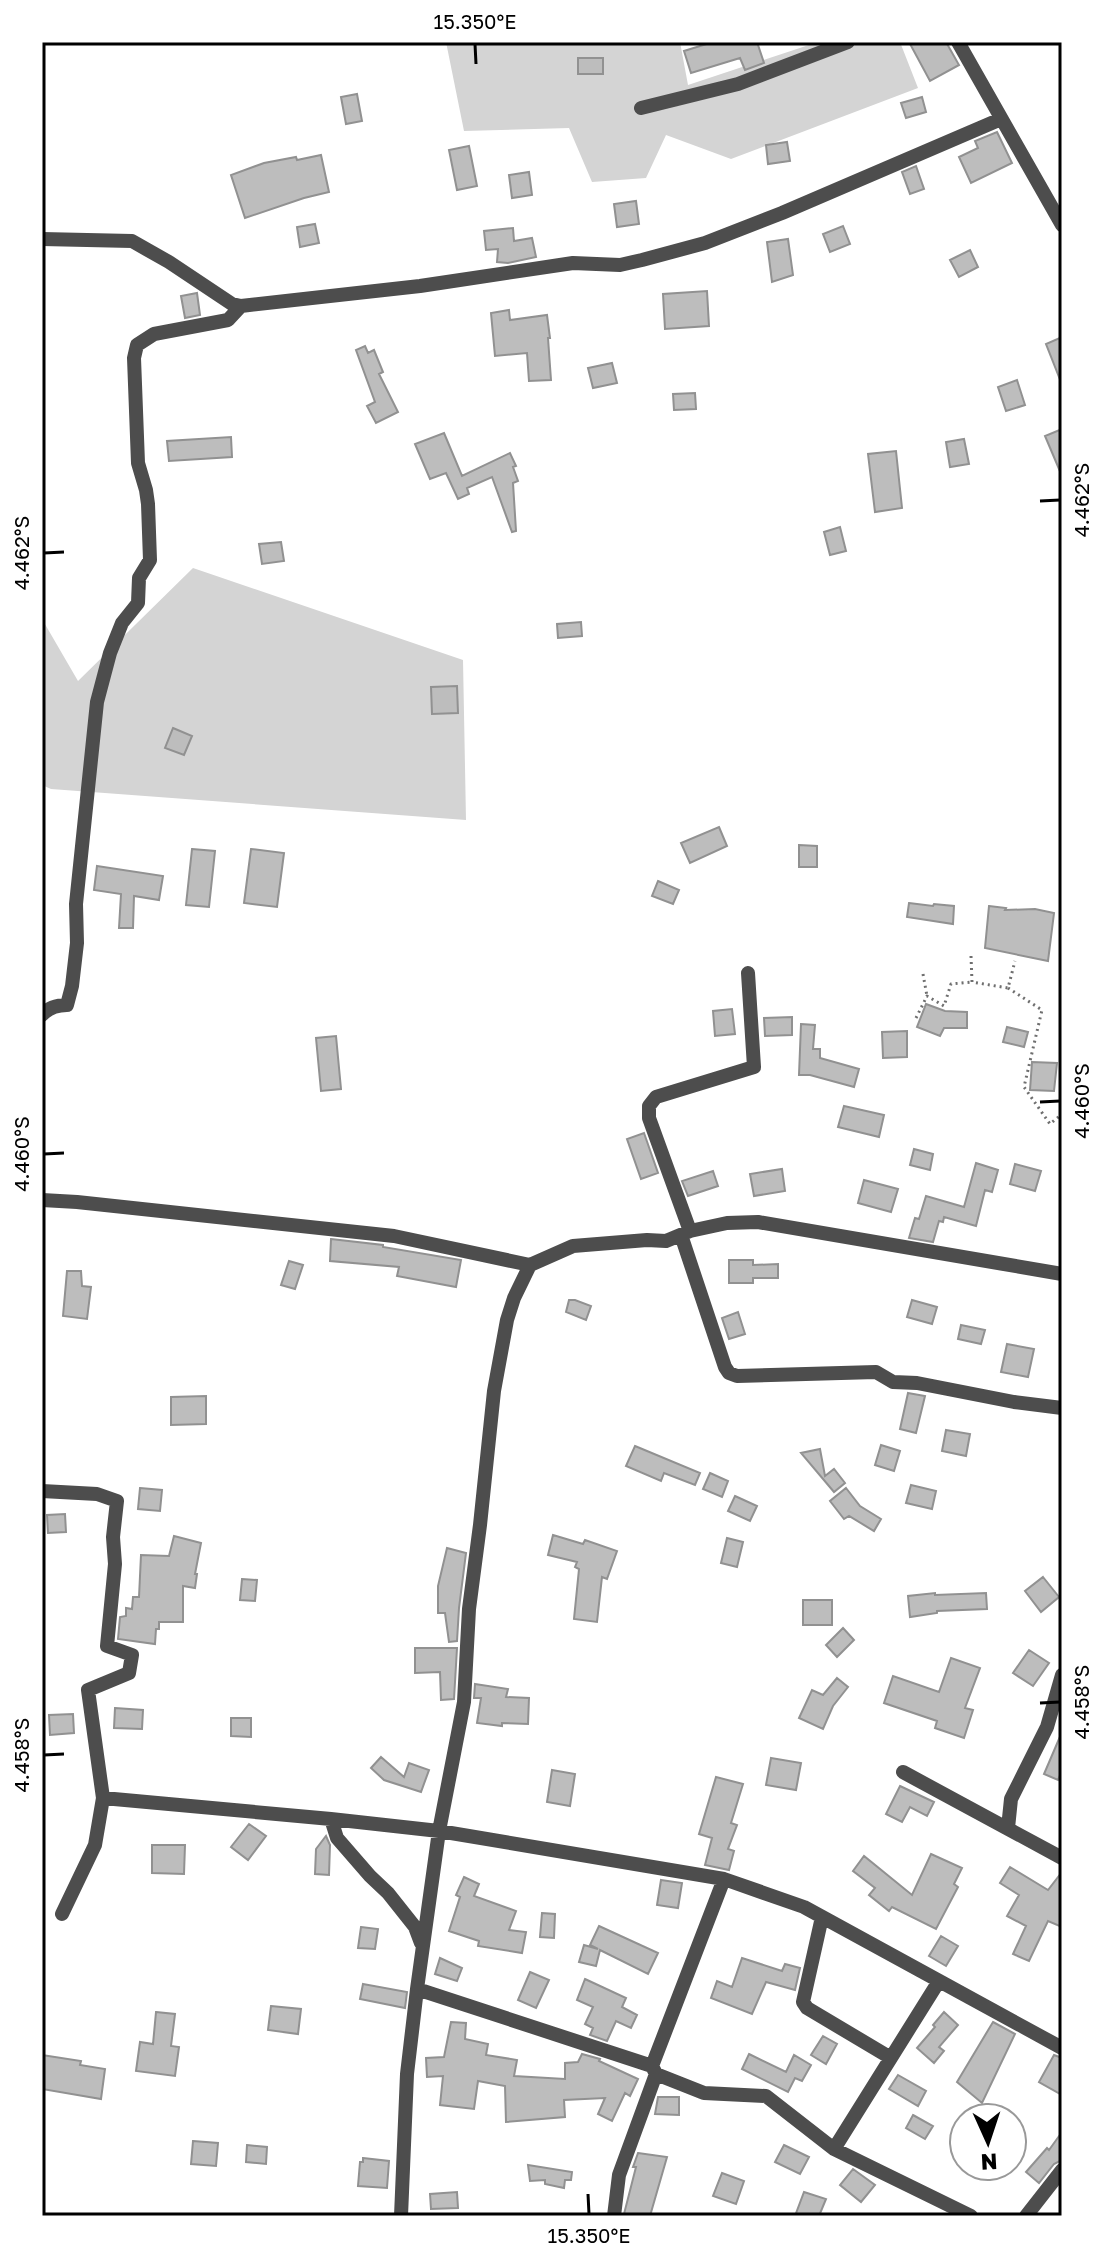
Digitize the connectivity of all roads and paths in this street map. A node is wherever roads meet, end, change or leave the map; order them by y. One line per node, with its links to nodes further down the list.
1 (848, 42): 3 (street)
2 (958, 42): 4 (street)
3 (641, 108)
4 (1001, 119): 5 (street); 7 (street)
5 (1062, 225)
6 (42, 239): 7 (street)
7 (241, 306): 15 (street)
8 (971, 956): 12 (path)
9 (1015, 961): 13 (path)
10 (748, 973): 19 (street)
11 (923, 974): 14 (path)
12 (972, 982): 13 (path); 14 (path)
13 (1008, 988): 17 (path)
14 (927, 996): 16 (path)
15 (42, 1015)
16 (916, 1018)
17 (1062, 1114)
18 (42, 1200): 20 (street)
19 (685, 1233): 20 (street); 21 (street); 22 (street)
20 (530, 1265): 29 (street)
21 (1062, 1274)
22 (1062, 1408)
23 (42, 1491): 26 (street)
24 (1062, 1675): 28 (street)
25 (903, 1772): 28 (street)
26 (103, 1798): 27 (street); 32 (street)
27 (331, 1819): 29 (street); 34 (street)
28 (1008, 1828): 30 (street)
29 (439, 1831): 31 (street); 34 (street)
30 (1062, 1858)
31 (724, 1879): 33 (street); 39 (street)
32 (62, 1914)
33 (822, 1917): 35 (street); 38 (street)
34 (423, 1949): 36 (street)
35 (939, 1981): 37 (street); 38 (street)
36 (417, 1989): 39 (street); 42 (street)
37 (1062, 2048)
38 (891, 2058): 40 (street)
39 (654, 2070): 40 (street); 43 (street)
40 (834, 2149): 44 (street)
41 (1062, 2170): 45 (street)
42 (401, 2216)
43 (614, 2216)
44 (971, 2216)
45 (1026, 2216)

